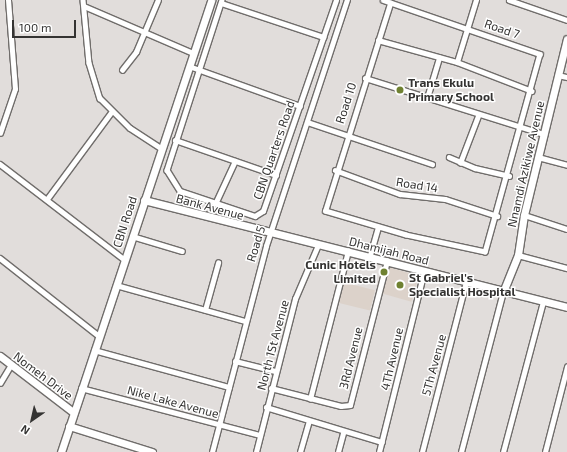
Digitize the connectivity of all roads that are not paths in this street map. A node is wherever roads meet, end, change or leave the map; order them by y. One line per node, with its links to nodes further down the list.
1 (8, 0): 35 (street)
2 (83, 0): 12 (street)
3 (158, 0): 15 (street)
4 (211, 0): 19 (main road, CBN Road)
5 (336, 0): 16 (street, CBN Quarters Road)
6 (347, 0): 33 (street, Road 5)
7 (383, 0): 11 (street, Road 7)
8 (476, 0): 14 (street)
9 (509, 0): 13 (street)
10 (221, 1): 16 (street); 24 (street, CBN Quarters Road)
11 (390, 3): 14 (street, Road 7); 18 (street, Road 10)
12 (84, 6): 15 (street); 31 (street)
13 (567, 20)
14 (467, 27): 21 (street); 28 (street, Road 7)
15 (143, 32): 19 (street); 23 (street)
16 (324, 37): 30 (street, CBN Quarters Road)
17 (567, 39): 25 (main road, Nnamdi Azikiwe Avenue)
18 (378, 40): 20 (street); 27 (street, Road 10)
19 (193, 53): 22 (main road, CBN Road)
20 (439, 58): 21 (street); 29 (street)
21 (456, 62): 28 (street)
22 (189, 66): 24 (street); 39 (main road, CBN Road)
23 (122, 70)
24 (199, 70): 30 (street); 38 (street, CBN Quarters Road)
25 (558, 75): 26 (street); 36 (main road, Nnamdi Azikiwe Avenue)
26 (567, 77)
27 (365, 78): 29 (street); 37 (street, Road 10)
28 (532, 91): 34 (street, Road 7)
29 (427, 98): 32 (street)
30 (300, 106): 48 (street, CBN Quarters Road)
31 (112, 111): 39 (street); 50 (street)
32 (478, 116): 34 (street); 43 (street)
33 (307, 122): 37 (street); 57 (street, Road 5)
34 (522, 129): 36 (street); 49 (street, Road 7)
35 (0, 133)
36 (544, 134): 41 (main road, Nnamdi Azikiwe Avenue)
37 (346, 137): 45 (street); 47 (street, Road 10)
38 (175, 140): 42 (street); 52 (street, CBN Quarters Road)
39 (161, 148): 51 (main road, CBN Road)
40 (449, 157): 43 (street)
41 (538, 157): 46 (street); 53 (main road, Nnamdi Azikiwe Avenue)
42 (235, 161): 48 (street); 52 (street)
43 (460, 163): 49 (street)
44 (0, 164): 50 (street)
45 (432, 164)
46 (567, 165)
47 (335, 170): 54 (street, Road 14); 55 (street, Road 10)
48 (276, 175): 52 (street, CBN Quarters Road)
49 (509, 176): 54 (street, Road 7)
50 (47, 199): 65 (street)
51 (144, 200): 57 (main road, Bank Avenue); 58 (main road, CBN Road)
52 (215, 204)
53 (524, 215): 56 (street); 62 (main road, Nnamdi Azikiwe Avenue)
54 (497, 216): 55 (street, Road 7)
55 (378, 227): 63 (street)
56 (567, 229)
57 (270, 234): 59 (main road, Dhamijah Road); 76 (street, Road 5)
58 (132, 236): 60 (street); 65 (main road, CBN Road)
59 (318, 245): 61 (main road, Dhamijah Road); 83 (street, North 1St Avenue)
60 (182, 251)
61 (348, 251): 63 (main road, Dhamijah Road); 88 (street)
62 (518, 255): 68 (street); 72 (main road, Nnamdi Azikiwe Avenue)
63 (370, 256): 66 (main road, Dhamijah Road)
64 (0, 258): 77 (street)
65 (125, 260): 71 (main road, CBN Road)
66 (387, 261): 69 (main road, Dhamijah Road); 88 (street, 3Rd Avenue)
67 (218, 263): 75 (street)
68 (567, 268)
69 (424, 271): 70 (main road, Dhamijah Road); 96 (street, 4Th Avenue)
70 (466, 282): 72 (main road, Dhamijah Road); 104 (street, 5Th Avenue)
71 (116, 285): 75 (street); 77 (main road, CBN Road)
72 (503, 292): 73 (main road, Dhamijah Road); 105 (street)
73 (544, 302): 74 (main road, Dhamijah Road); 106 (street)
74 (567, 308)
75 (205, 310): 76 (street)
76 (245, 321): 80 (street, Road 5)
77 (99, 336): 78 (main road, CBN Road)
78 (94, 350): 85 (street); 86 (main road, CBN Road)
79 (0, 356): 81 (main road, Nomeh Drive)
80 (235, 361): 83 (street); 85 (street, Road 5)
81 (11, 365): 84 (street); 90 (main road, Nomeh Drive)
82 (567, 367): 107 (street)
83 (275, 371): 87 (street, North 1St Avenue)
84 (0, 383)
85 (229, 387): 92 (street, Road 5)
86 (82, 388): 90 (main road, CBN Road); 92 (street, Nike Lake Avenue)
87 (271, 388): 88 (street, 3Rd Avenue); 89 (street, North 1St Avenue)
88 (310, 399)
89 (266, 407): 91 (street); 95 (street, North 1St Avenue)
90 (74, 412): 93 (main road, CBN Road)
91 (309, 422): 94 (street); 101 (street)
92 (220, 424): 95 (street, Nike Lake Avenue); 99 (street, Road 5)
93 (69, 426): 97 (main road, CBN Road); 98 (main road)
94 (343, 433): 96 (street); 102 (street)
95 (260, 435): 100 (street, North 1St Avenue)
96 (382, 442): 103 (street, 4Th Avenue)
97 (61, 452)
98 (152, 452)
99 (212, 452)
100 (256, 452)
101 (300, 452)
102 (338, 452)
103 (380, 452)
104 (422, 452)
105 (461, 452)
106 (503, 452)
107 (545, 452)

